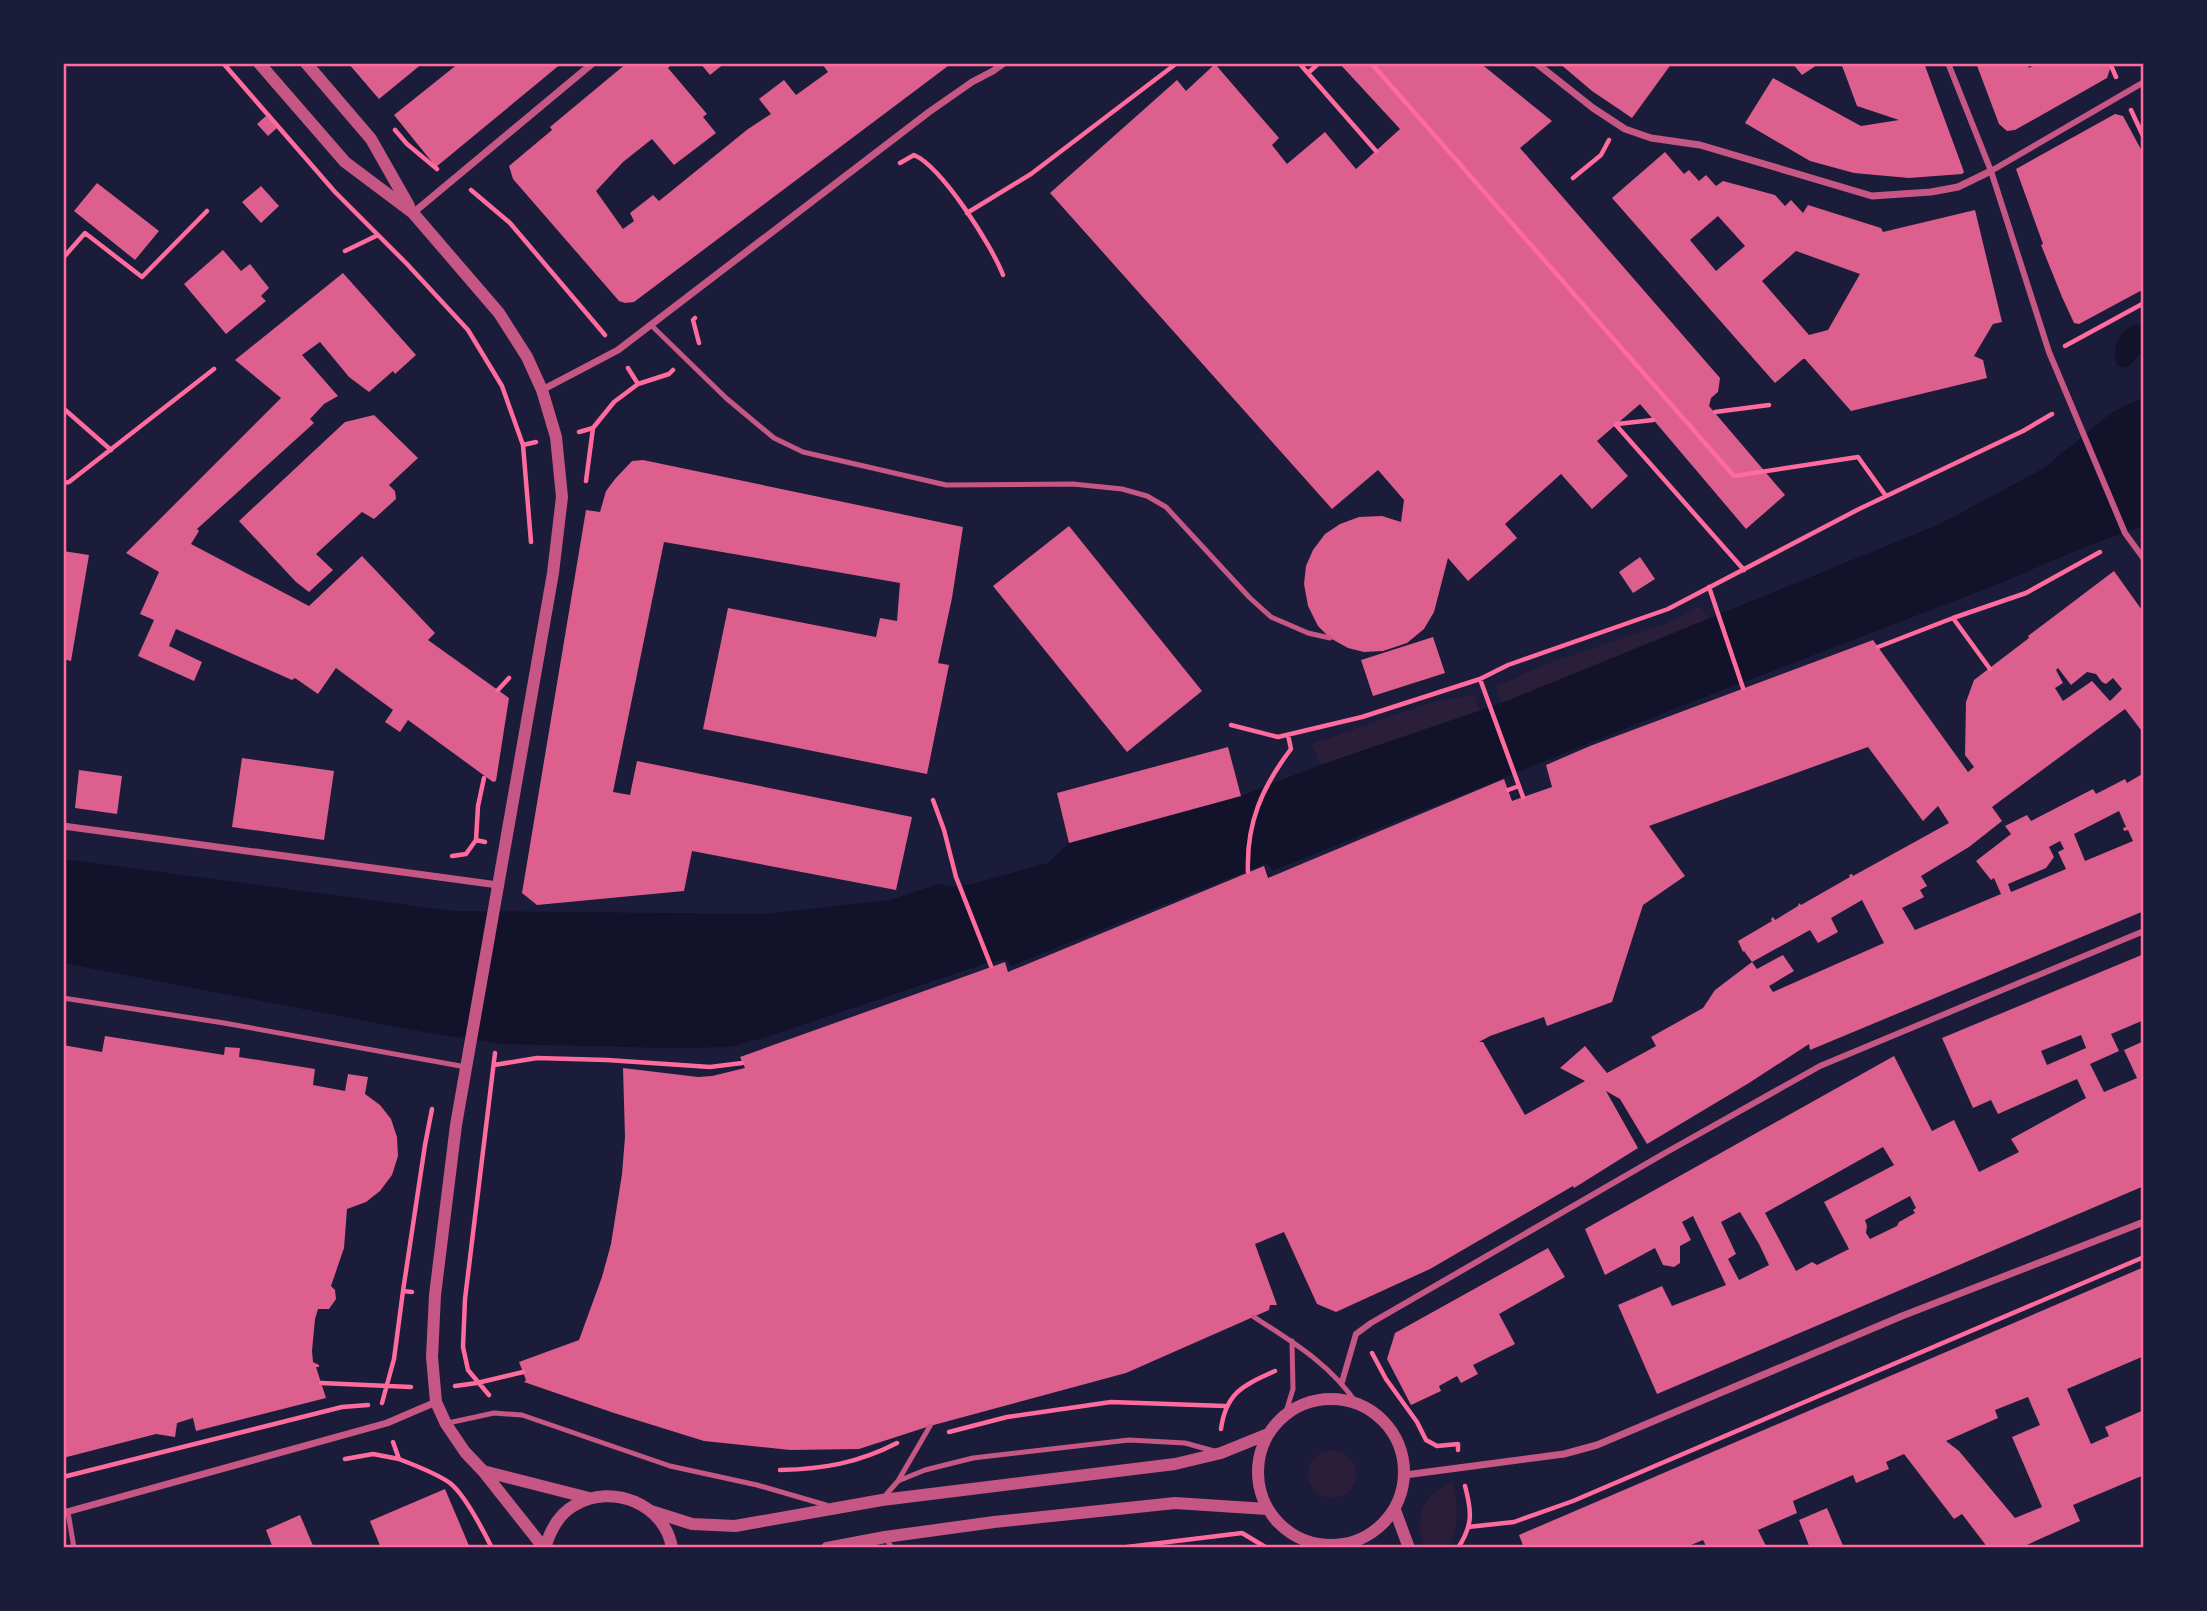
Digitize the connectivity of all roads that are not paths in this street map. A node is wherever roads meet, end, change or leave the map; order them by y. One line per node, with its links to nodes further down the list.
1 (259, 63): 9 (street)
2 (306, 63): 9 (street)
3 (593, 63): 9 (street)
4 (1004, 63): 10 (street)
5 (1536, 63): 8 (street)
6 (1948, 63): 8 (street)
7 (2144, 82): 8 (street)
8 (1991, 171): 12 (street)
9 (413, 213): 11 (street)
10 (651, 325): 11 (street); 13 (lane)
11 (542, 390): 15 (street)
12 (2144, 559)
13 (1330, 638)
14 (63, 826): 15 (street)
15 (498, 885): 18 (street)
16 (2144, 932): 22 (street)
17 (63, 998): 18 (lane)
18 (466, 1067): 23 (street)
19 (2144, 1222): 31 (street)
20 (1254, 1317): 21 (lane)
21 (1292, 1341): 22 (lane); 25 (lane)
22 (1342, 1382): 24 (lane)
23 (436, 1402): 26 (street); 39 (street)
24 (1357, 1404): 25 (street); 31 (street)
25 (1285, 1415): 28 (street)
26 (446, 1424): 30 (street); 35 (lane)
27 (930, 1426): 32 (lane)
28 (1268, 1434): 29 (street); 36 (street)
29 (1221, 1453): 32 (lane); 34 (street)
30 (483, 1471): 33 (street); 43 (street)
31 (1405, 1475): 37 (street)
32 (898, 1481): 34 (lane)
33 (589, 1498): 38 (street); 43 (street)
34 (882, 1500): 35 (street)
35 (832, 1507): 38 (street)
36 (1267, 1509): 40 (street); 41 (street)
37 (1395, 1510): 41 (street); 46 (street)
38 (651, 1511): 44 (street)
39 (65, 1513): 42 (lane)
40 (888, 1543): 45 (street)
41 (1332, 1547)
42 (74, 1548)
43 (545, 1548)
44 (672, 1548)
45 (827, 1548)
46 (1409, 1548)

